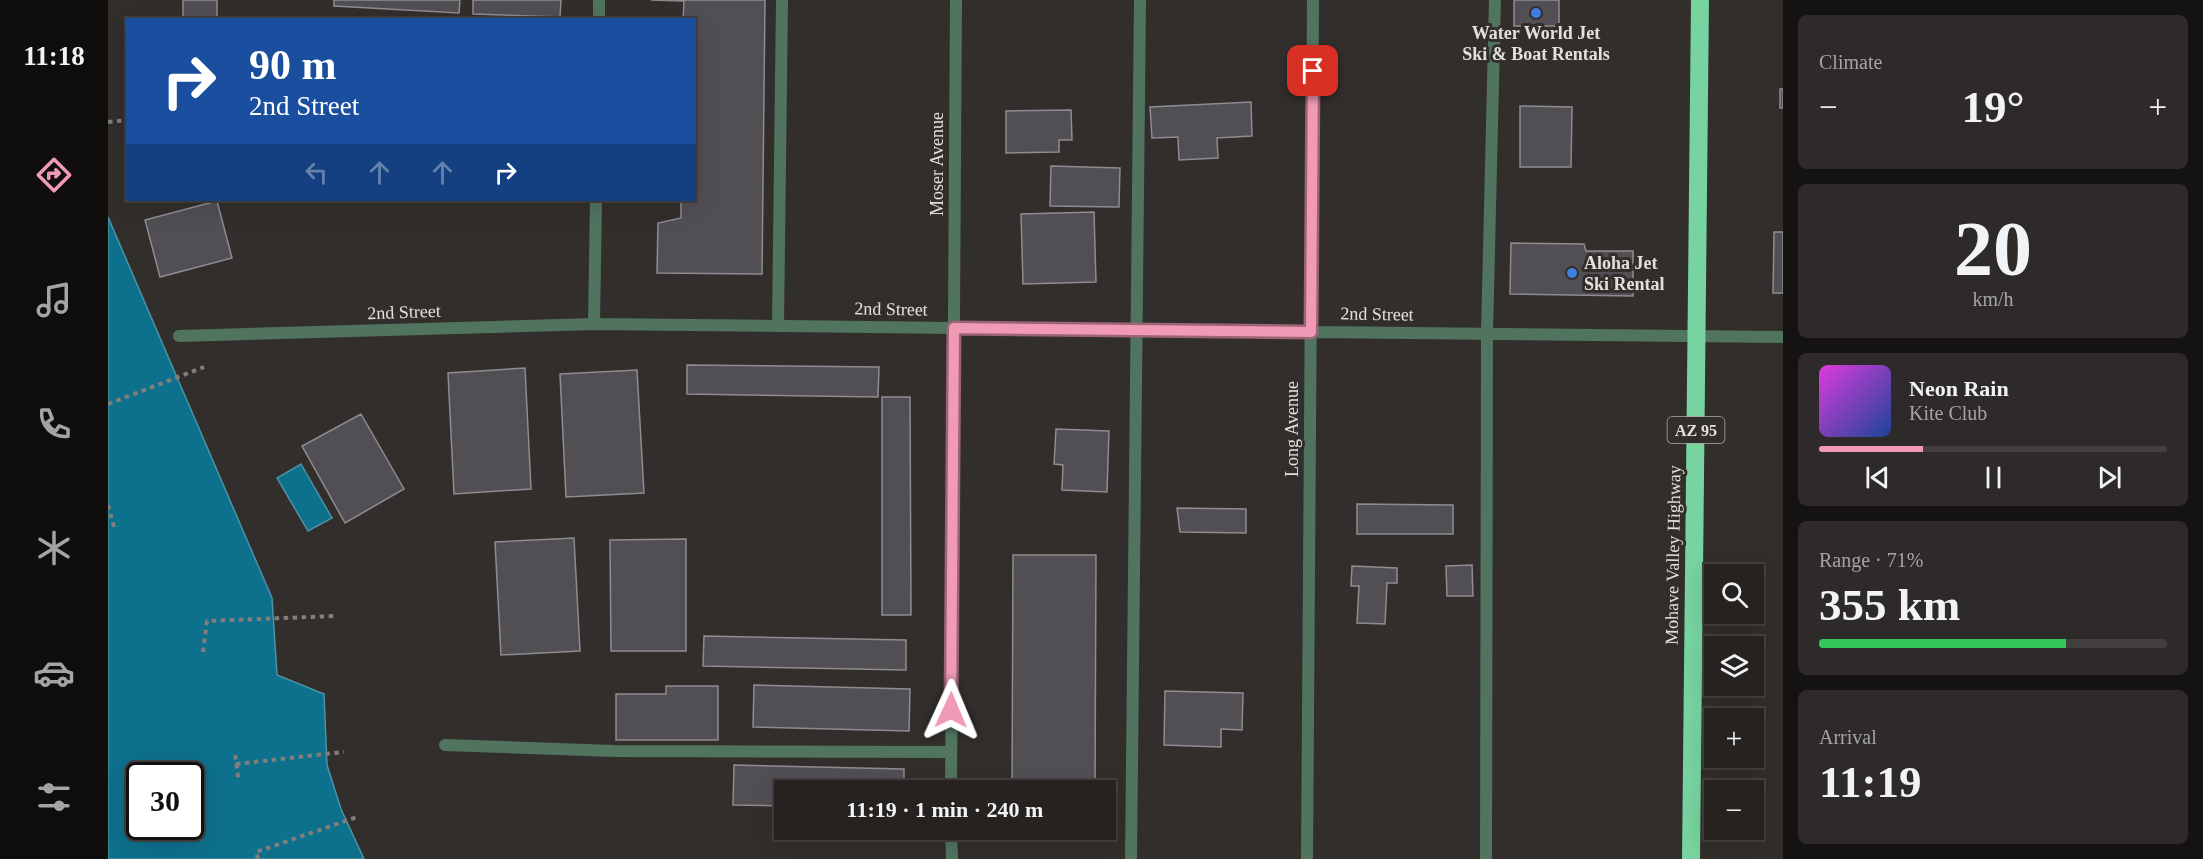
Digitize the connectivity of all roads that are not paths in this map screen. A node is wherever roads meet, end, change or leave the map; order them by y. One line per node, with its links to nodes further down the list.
1 (599, 0): 8 (street)
2 (782, 0): 11 (street)
3 (956, 0): 12 (street, Moser Avenue)
4 (1140, 0): 13 (street)
5 (1313, 0): 14 (street, Long Avenue)
6 (1495, 0): 15 (street)
7 (1700, 0): 17 (highway, Mohave Valley Highway / AZ 95)
8 (599, 18)
9 (596, 201): 10 (street)
10 (594, 324): 11 (street, 2nd Street); 16 (street, 2nd Street)
11 (778, 326): 12 (street, 2nd Street)
12 (954, 328): 13 (street, 2nd Street); 20 (street, Moser Avenue)
13 (1135, 330): 14 (street, 2nd Street); 24 (street)
14 (1311, 332): 15 (street, 2nd Street); 25 (street, Long Avenue)
15 (1487, 333): 17 (street, 2nd Street); 26 (street)
16 (179, 336)
17 (1697, 336): 18 (street, 2nd Street); 27 (highway, Mohave Valley Highway / AZ 95)
18 (1783, 337)
19 (445, 745): 20 (street)
20 (951, 752): 21 (street, Moser Avenue)
21 (951, 780)
22 (951, 840): 23 (street)
23 (952, 859)
24 (1131, 859)
25 (1307, 859)
26 (1486, 859)
27 (1691, 859)

